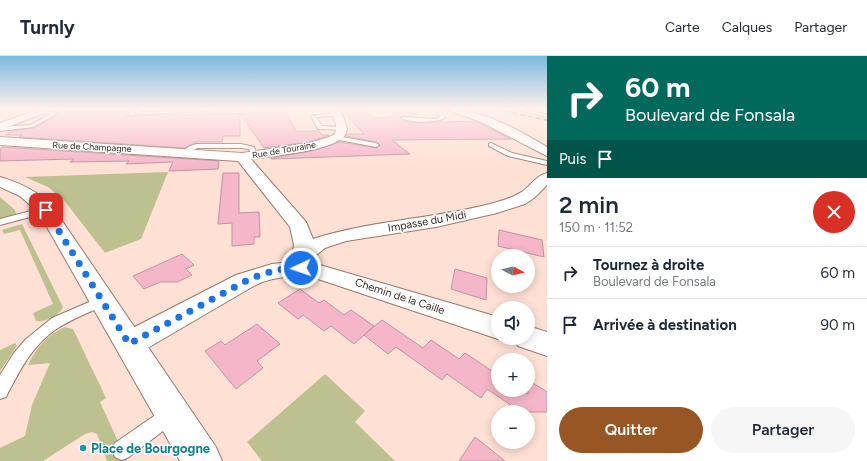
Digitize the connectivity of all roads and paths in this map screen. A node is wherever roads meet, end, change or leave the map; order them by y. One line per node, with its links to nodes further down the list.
1 (320, 128): 4 (lane, Rue de Touraine)
2 (338, 128): 4 (street, Rue de Touraine)
3 (501, 128): 8 (street)
4 (339, 134): 6 (lane); 9 (street, Rue de Touraine)
5 (0, 141): 9 (street, Rue de Champagne)
6 (376, 145)
7 (491, 145): 10 (lane)
8 (547, 152)
9 (248, 156): 15 (street)
10 (547, 163)
11 (547, 178): 15 (street, Impasse du Midi)
12 (0, 182): 13 (street)
13 (46, 210): 14 (lane); 16 (street)
14 (0, 222)
15 (302, 261): 17 (street, Chemin de la Caille); 19 (street)
16 (103, 301): 19 (street); 21 (lane)
17 (491, 326)
18 (535, 340): 20 (street)
19 (129, 344): 22 (street)
20 (547, 344)
21 (0, 391)
22 (172, 413): 23 (lane); 24 (street)
23 (122, 450)
24 (202, 461)

